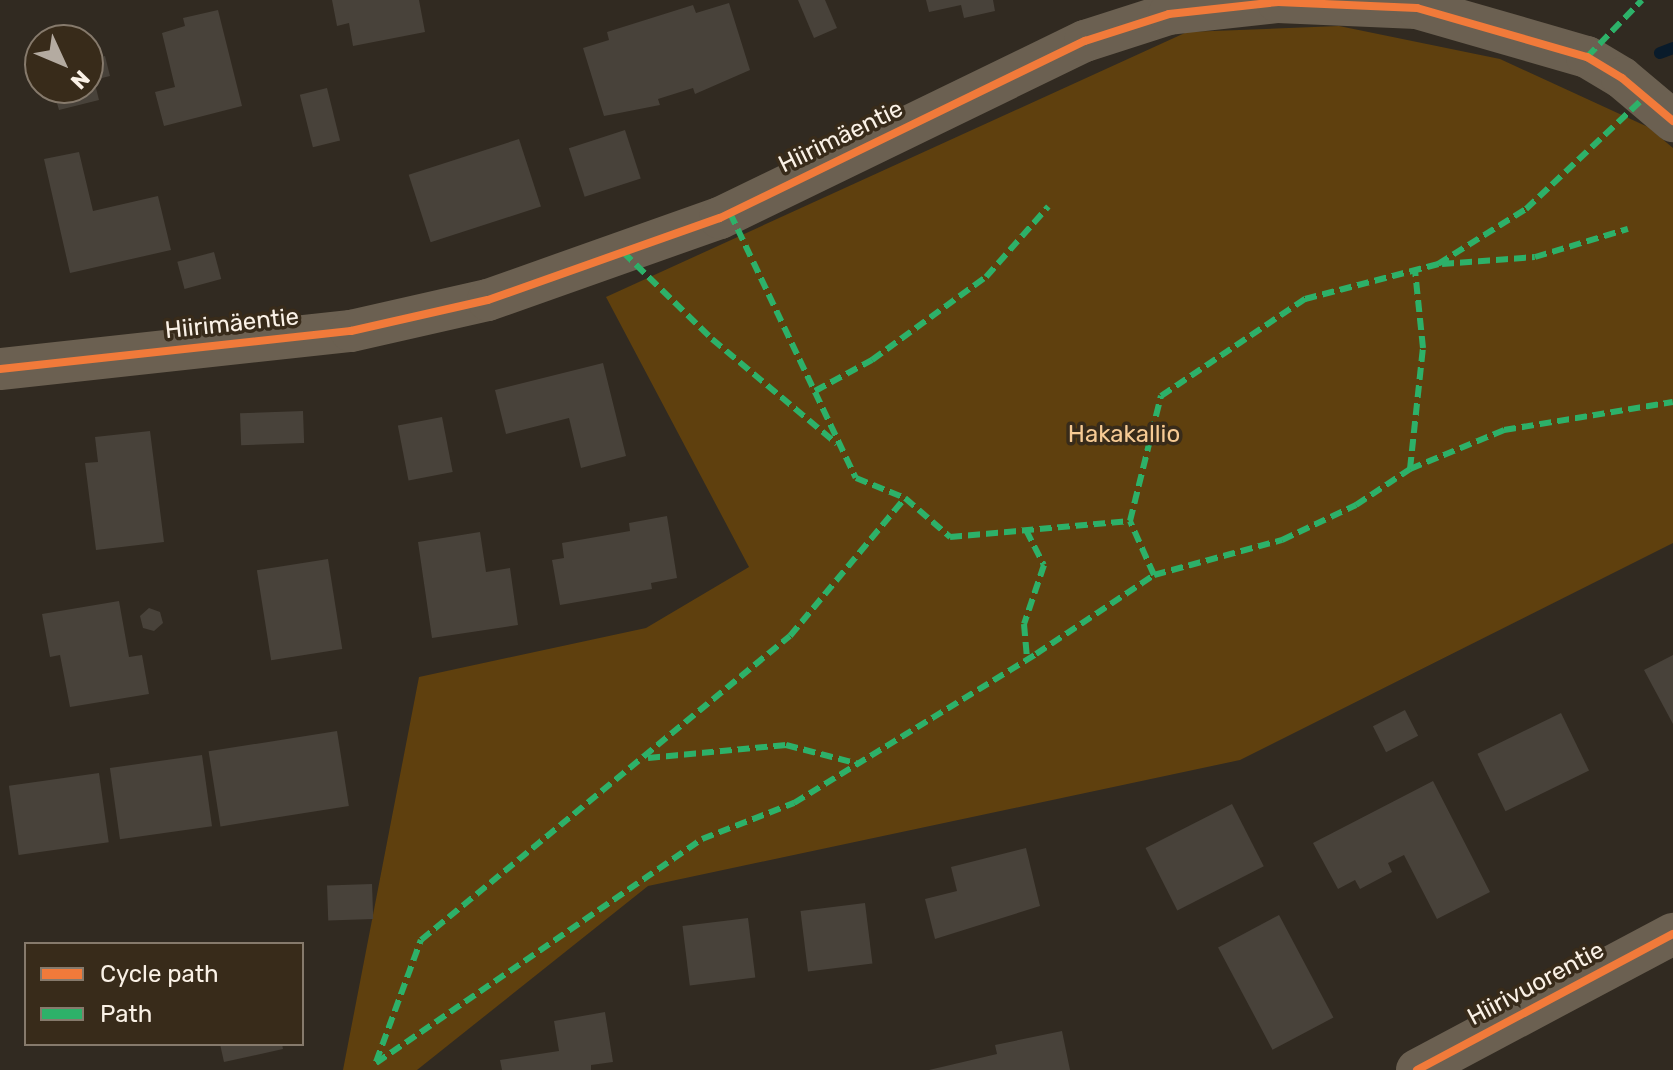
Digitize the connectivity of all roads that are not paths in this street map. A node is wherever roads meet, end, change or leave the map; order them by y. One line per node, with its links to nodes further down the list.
1 (1673, 121): 2 (street, Hiirimäentie)
2 (0, 369)
3 (1673, 934): 4 (street, Hiirivuorentie)
4 (1417, 1070)

